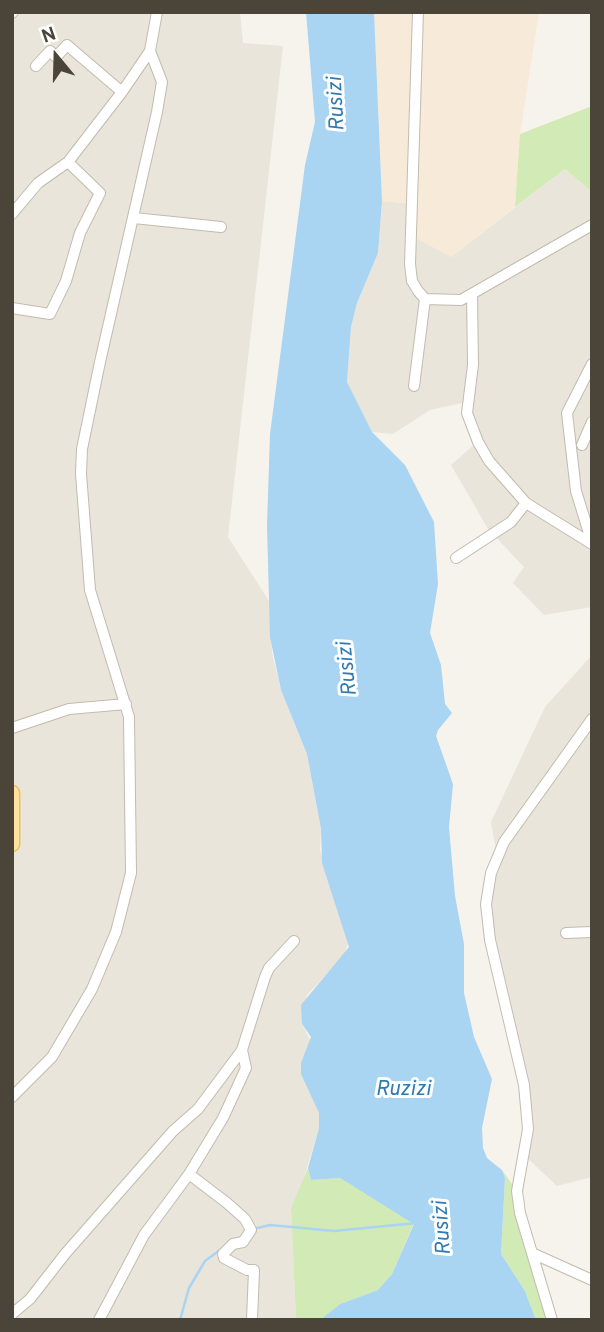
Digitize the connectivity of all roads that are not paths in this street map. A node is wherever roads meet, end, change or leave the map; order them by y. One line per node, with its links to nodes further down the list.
1 (157, 12): 3 (street)
2 (418, 12): 12 (street)
3 (150, 51): 5 (street); 8 (street)
4 (36, 66): 5 (street)
5 (122, 92): 6 (street)
6 (68, 162): 7 (street); 13 (street)
7 (12, 214)
8 (134, 218): 10 (street); 21 (street)
9 (592, 225): 11 (street)
10 (221, 226)
11 (472, 295): 12 (street); 18 (street)
12 (425, 299): 15 (street)
13 (12, 308)
14 (592, 364): 17 (street)
15 (414, 386)
16 (592, 422): 17 (street)
17 (582, 445): 19 (street)
18 (526, 503): 19 (street); 20 (street)
19 (592, 543)
20 (456, 558)
21 (126, 704): 23 (street); 30 (street)
22 (592, 719): 32 (street)
23 (12, 728)
24 (12, 793): 25 (main road)
25 (12, 844)
26 (592, 932): 27 (street)
27 (566, 933)
28 (294, 942): 29 (street)
29 (242, 1050): 31 (street); 34 (street)
30 (12, 1097)
31 (189, 1174): 35 (street); 36 (street)
32 (532, 1253): 33 (street); 37 (street)
33 (592, 1280)
34 (12, 1314)
35 (99, 1320)
36 (252, 1320)
37 (552, 1320)

